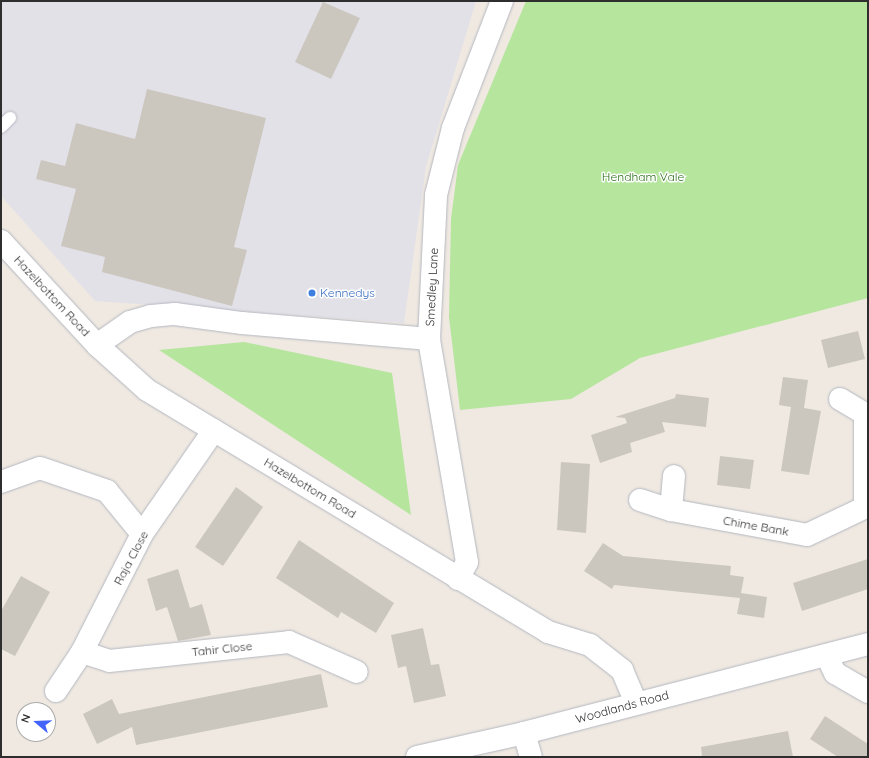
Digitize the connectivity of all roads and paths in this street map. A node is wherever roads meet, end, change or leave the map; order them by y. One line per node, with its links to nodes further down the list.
1 (502, 1): 5 (street, Smedley Lane)
2 (10, 118): 3 (lane)
3 (1, 127)
4 (1, 241): 6 (street, Hazelbottom Road)
5 (429, 339): 6 (street); 16 (street, Smedley Lane)
6 (97, 345): 9 (street, Hazelbottom Road)
7 (840, 399): 8 (street)
8 (867, 413): 13 (street)
9 (214, 430): 15 (street, Raja Close); 16 (street, Hazelbottom Road)
10 (674, 476): 14 (street)
11 (1, 482): 15 (street)
12 (640, 500): 14 (street, Chime Bank)
13 (866, 506): 14 (street, Chime Bank)
14 (671, 510)
15 (142, 534): 18 (street, Raja Close)
16 (458, 579): 23 (street, Hazelbottom Road)
17 (868, 644): 19 (street, Woodlands Road)
18 (82, 652): 20 (street, Tahir Close); 21 (street, Raja Close)
19 (827, 656): 22 (street); 23 (street, Woodlands Road)
20 (357, 672)
21 (56, 691)
22 (868, 692)
23 (636, 703): 24 (street, Woodlands Road)
24 (524, 733): 25 (street, Woodlands Road); 26 (street)
25 (417, 757)
26 (531, 757)

